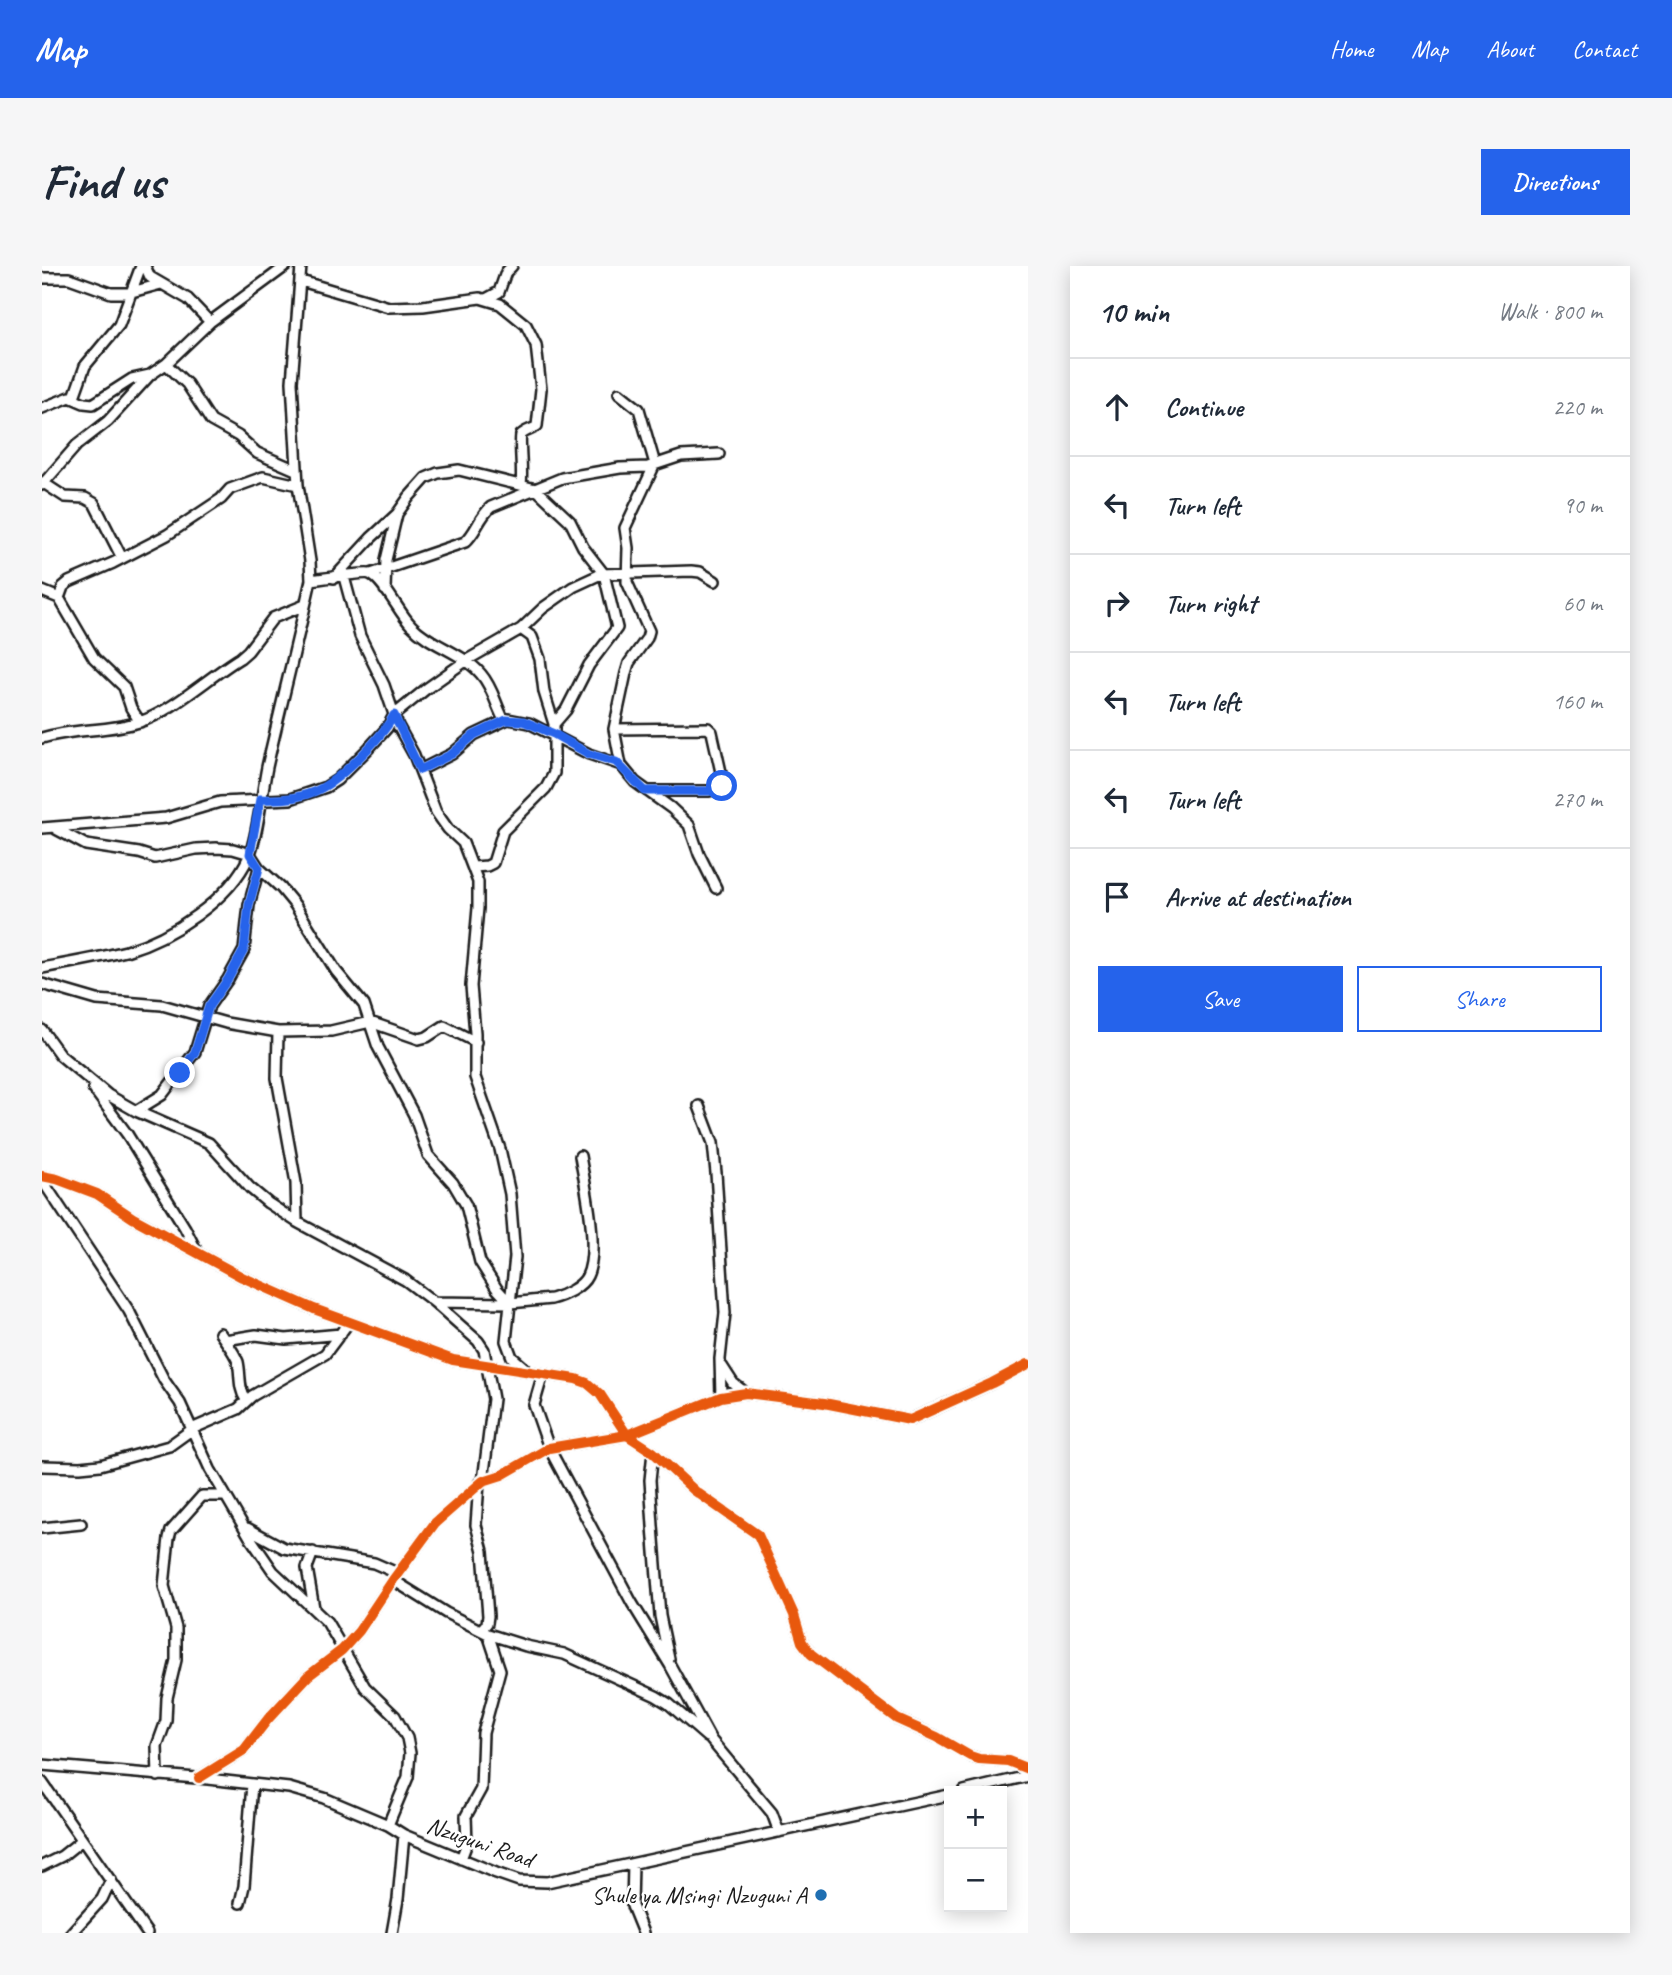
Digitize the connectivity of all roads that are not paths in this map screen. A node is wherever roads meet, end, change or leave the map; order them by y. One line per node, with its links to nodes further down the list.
1 (143, 266): 7 (street); 8 (street)
2 (286, 266): 10 (street)
3 (301, 266): 6 (street)
4 (512, 266): 9 (street)
5 (42, 278): 8 (street)
6 (301, 281): 9 (street); 18 (street)
7 (161, 284): 8 (street); 10 (street)
8 (133, 292): 14 (street)
9 (486, 299): 20 (street)
10 (210, 322): 11 (street)
11 (166, 364): 12 (street); 18 (street)
12 (150, 374): 14 (street); 19 (street)
13 (619, 393): 17 (street)
14 (74, 397): 15 (street)
15 (42, 408)
16 (719, 454): 17 (street)
17 (655, 464): 22 (street); 27 (street)
18 (296, 470): 21 (street)
19 (43, 483): 24 (street)
20 (521, 484): 22 (street); 23 (street)
21 (298, 485): 24 (street); 25 (street)
22 (536, 489): 26 (street); 29 (street)
23 (397, 514): 26 (street); 30 (street)
24 (122, 558): 36 (street)
25 (310, 561): 30 (street); 32 (street)
26 (384, 571): 28 (street); 34 (street)
27 (626, 573): 29 (street); 33 (street); 44 (street)
28 (371, 574): 31 (street); 34 (street)
29 (604, 574): 38 (street); 43 (street)
30 (331, 578): 31 (street); 32 (street)
31 (344, 578): 40 (street)
32 (311, 580): 37 (street)
33 (715, 581)
34 (385, 590): 39 (street)
35 (42, 591): 36 (street)
36 (59, 598): 42 (street)
37 (305, 605): 42 (street); 49 (street)
38 (521, 629): 39 (street); 43 (street)
39 (467, 660): 40 (street); 41 (street)
40 (394, 715): 47 (street); 49 (street)
41 (506, 720): 43 (street); 47 (street)
42 (140, 722): 45 (street)
43 (554, 729): 46 (street); 53 (street)
44 (614, 729): 46 (street); 48 (street)
45 (42, 738)
46 (621, 765): 48 (street)
47 (420, 770): 53 (street)
48 (645, 791): 55 (street)
49 (260, 799): 51 (street); 52 (street)
50 (42, 828): 51 (street)
51 (56, 829): 52 (street)
52 (250, 854): 54 (street); 56 (street)
53 (474, 867): 62 (street)
54 (259, 868): 58 (street); 59 (street)
55 (716, 888)
56 (42, 968)
57 (42, 984): 58 (street)
58 (204, 1017): 61 (street); 65 (street)
59 (370, 1022): 61 (street); 62 (street); 71 (street)
60 (42, 1030): 63 (street)
61 (278, 1032): 68 (street)
62 (476, 1042): 71 (street)
63 (86, 1078): 65 (street); 69 (street)
64 (699, 1106): 75 (street)
65 (136, 1111): 68 (street)
66 (580, 1156): 71 (street)
67 (42, 1178): 69 (street); 82 (street)
68 (296, 1222): 70 (street)
69 (196, 1251): 72 (street)
70 (434, 1302): 71 (street); 76 (street)
71 (510, 1303): 77 (street)
72 (349, 1322): 73 (street); 76 (street)
73 (341, 1334): 81 (street); 81 (street)
74 (1028, 1364): 79 (street)
75 (720, 1365): 79 (street); 80 (street)
76 (488, 1367): 77 (street); 87 (street)
77 (528, 1371): 78 (street)
78 (543, 1374): 83 (street); 84 (street)
79 (746, 1393): 80 (street)
80 (721, 1397): 83 (street)
81 (246, 1400): 82 (street)
82 (191, 1431): 86 (street); 88 (street)
83 (627, 1435): 84 (street); 85 (street)
84 (549, 1448): 87 (street); 97 (street)
85 (653, 1452): 97 (street); 100 (street)
86 (42, 1466)
87 (481, 1482): 93 (street); 95 (street)
88 (225, 1496): 90 (street); 101 (street)
89 (81, 1524): 91 (street)
90 (244, 1526): 92 (street); 94 (street)
91 (42, 1528)
92 (313, 1552): 93 (street); 94 (street)
93 (395, 1576): 95 (street); 96 (street)
94 (314, 1608): 96 (street)
95 (485, 1632): 98 (street); 114 (street)
96 (342, 1650): 103 (street); 110 (street)
97 (670, 1665): 98 (street)
98 (710, 1740): 111 (street)
99 (42, 1765): 101 (street, Nzuguni Road)
100 (1028, 1769)
101 (158, 1776): 103 (street, Nzuguni Road)
102 (1028, 1776): 104 (street)
103 (198, 1778): 106 (street, Nzuguni Road)
104 (1017, 1779): 107 (street); 108 (street)
105 (42, 1782): 113 (street)
106 (252, 1784): 110 (street, Nzuguni Road); 118 (street)
107 (986, 1786)
108 (1028, 1786)
109 (944, 1796): 111 (street, Nzuguni Road)
110 (388, 1825): 112 (street, Nzuguni Road)
111 (779, 1832): 115 (street, Nzuguni Road)
112 (404, 1835): 114 (street, Nzuguni Road); 121 (street)
113 (82, 1840): 116 (street); 117 (street)
114 (461, 1858): 115 (street, Nzuguni Road)
115 (633, 1864): 122 (street)
116 (42, 1866)
117 (111, 1880): 119 (street); 120 (street)
118 (240, 1903)
119 (145, 1932)
120 (71, 1933)
121 (392, 1933)
122 (643, 1933)

